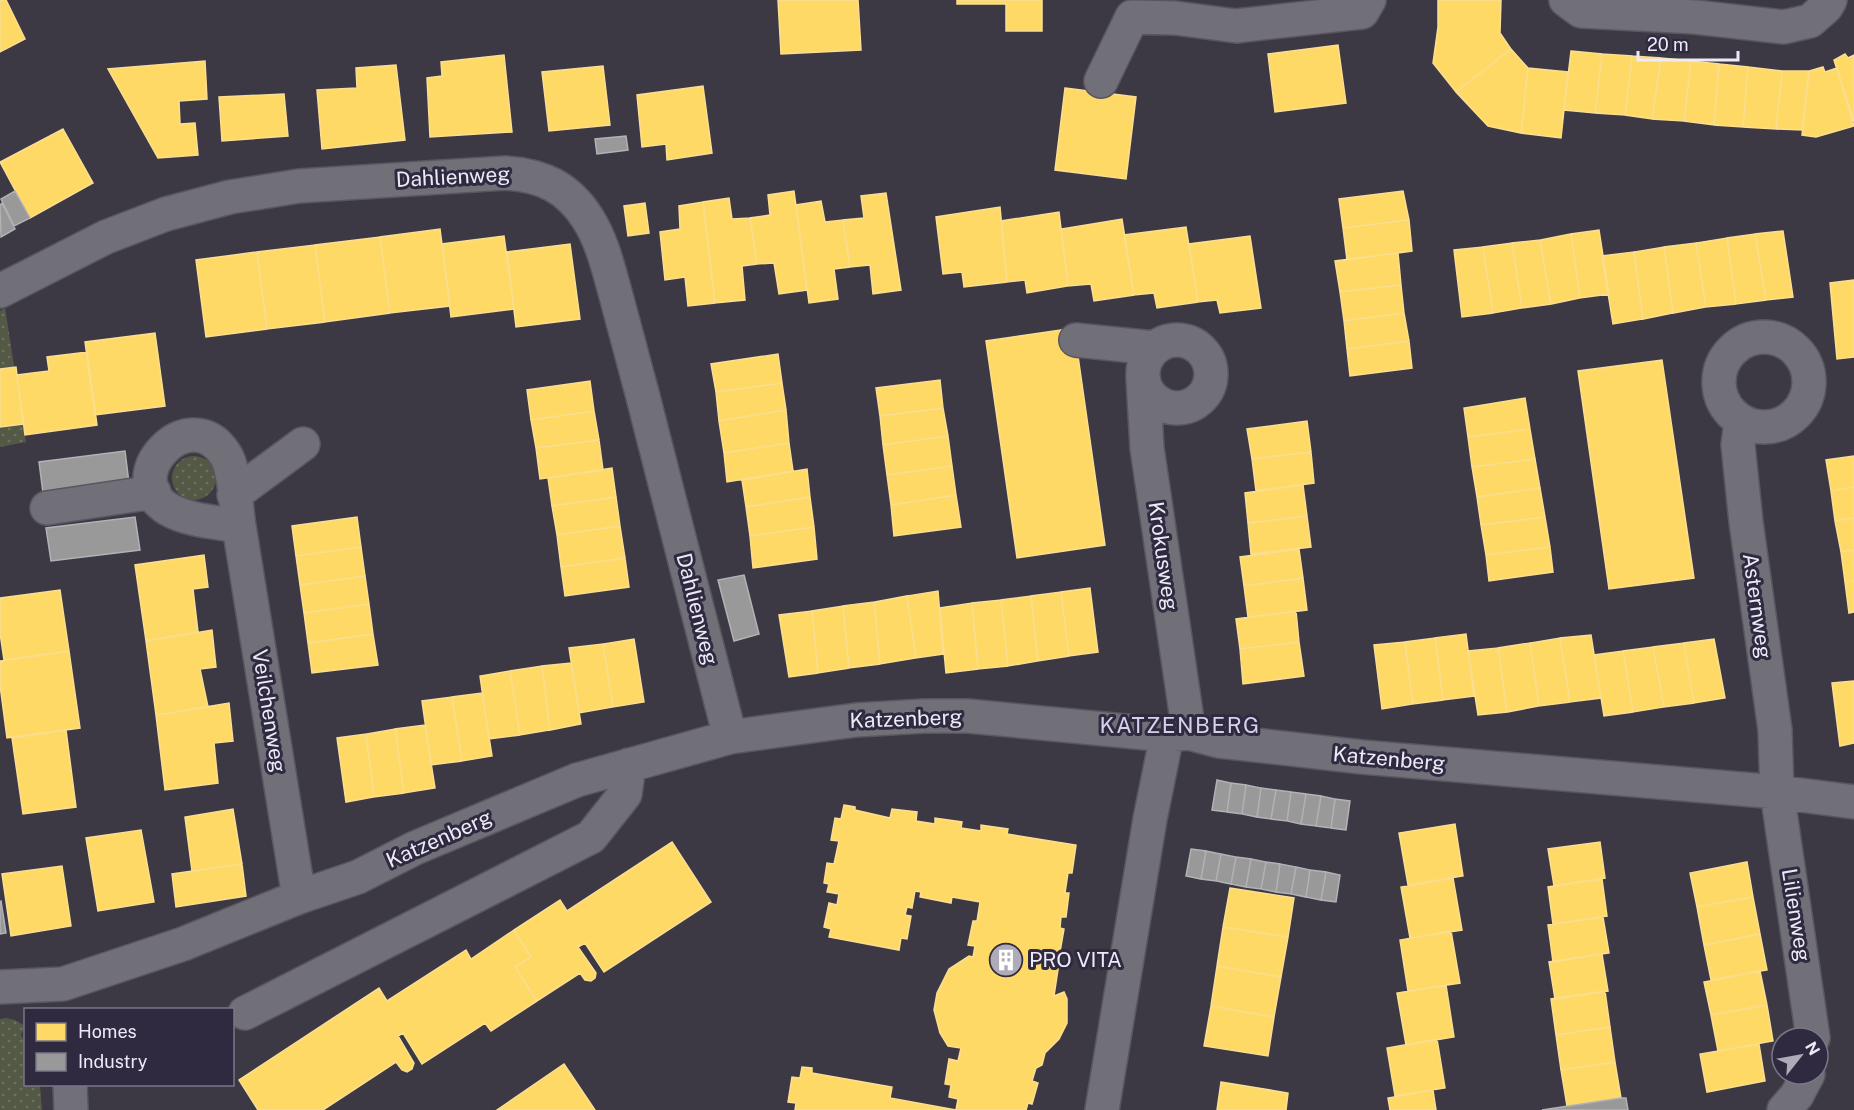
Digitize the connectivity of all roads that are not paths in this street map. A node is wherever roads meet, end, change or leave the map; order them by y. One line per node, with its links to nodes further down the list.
1 (1369, 0): 4 (street)
2 (1566, 0): 3 (street)
3 (1830, 0)
4 (1101, 81)
5 (0, 291): 15 (street, Dahlienweg)
6 (1076, 340): 7 (street)
7 (1154, 348): 8 (street, Krokusweg); 8 (street)
8 (1143, 378): 14 (street, Krokusweg)
9 (1742, 421): 17 (street, Asternweg)
10 (303, 444): 13 (street)
11 (154, 492): 12 (street); 13 (street); 13 (street, Veilchenweg)
12 (47, 508)
13 (237, 511): 19 (street, Veilchenweg)
14 (1178, 734): 15 (street, Katzenberg); 17 (street, Katzenberg); 26 (street, Krokusweg)
15 (730, 737): 16 (street, Katzenberg)
16 (629, 765): 19 (street, Katzenberg); 22 (street)
17 (1777, 792): 18 (street, Katzenberg); 23 (street, Lilienweg)
18 (1854, 802)
19 (299, 897): 21 (street, Katzenberg)
20 (0, 987): 21 (street, Katzenberg)
21 (65, 997)
22 (245, 1013)
23 (1811, 1026)
24 (70, 1086): 25 (street)
25 (71, 1110)
26 (1102, 1110)

